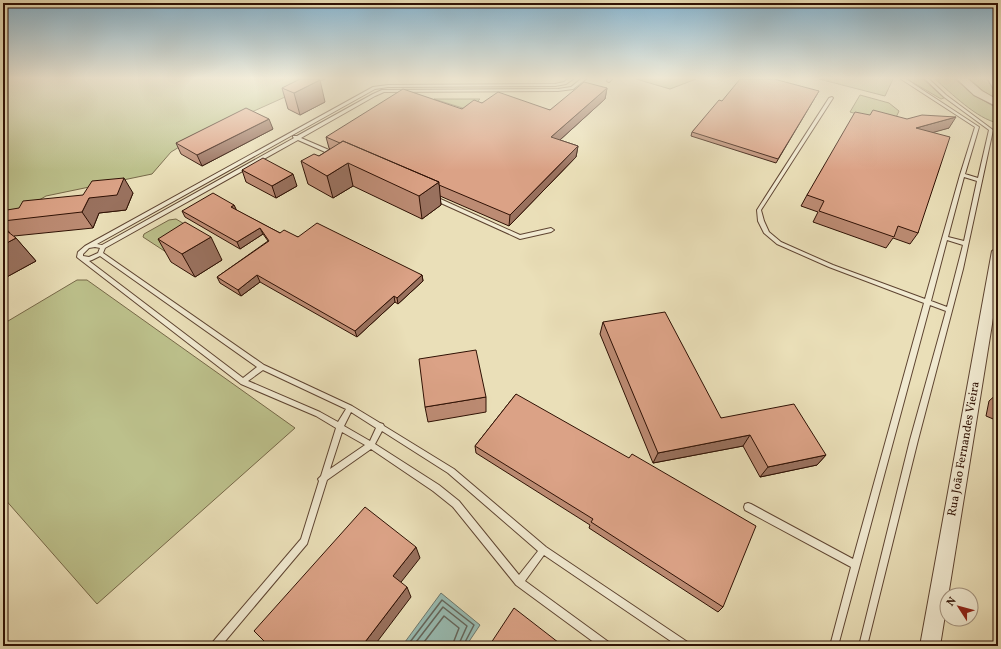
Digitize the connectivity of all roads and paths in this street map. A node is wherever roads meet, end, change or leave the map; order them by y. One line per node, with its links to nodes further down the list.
1 (336, 109): 6 (lane)
2 (348, 109): 7 (lane)
3 (825, 109): 19 (lane)
4 (950, 109): 9 (lane)
5 (962, 109): 10 (lane)
6 (289, 135): 7 (lane); 15 (lane)
7 (297, 138): 8 (lane); 16 (lane)
8 (340, 157)
9 (962, 175): 10 (lane); 13 (lane)
10 (979, 180): 14 (lane)
11 (427, 195): 12 (lane)
12 (551, 230)
13 (946, 238): 14 (lane); 19 (lane)
14 (966, 244): 20 (lane)
15 (87, 247): 16 (lane); 18 (lane)
16 (102, 251): 18 (lane); 21 (lane)
17 (998, 251): 37 (street, Rua João Fernandes Vieira)
18 (82, 258): 22 (lane)
19 (928, 303): 20 (lane); 30 (lane)
20 (949, 310): 36 (lane)
21 (262, 367): 22 (lane); 23 (lane)
22 (244, 382): 24 (lane)
23 (350, 408): 24 (lane); 25 (lane)
24 (340, 426): 26 (lane); 27 (lane)
25 (381, 426): 26 (lane); 29 (lane)
26 (371, 445): 27 (lane); 31 (lane)
27 (322, 480): 32 (lane)
28 (748, 507): 30 (lane)
29 (543, 550): 31 (lane); 34 (lane)
30 (856, 565): 35 (lane)
31 (519, 582): 33 (lane)
32 (215, 646)
33 (607, 646)
34 (686, 646)
35 (834, 646)
36 (863, 646)
37 (930, 646)

